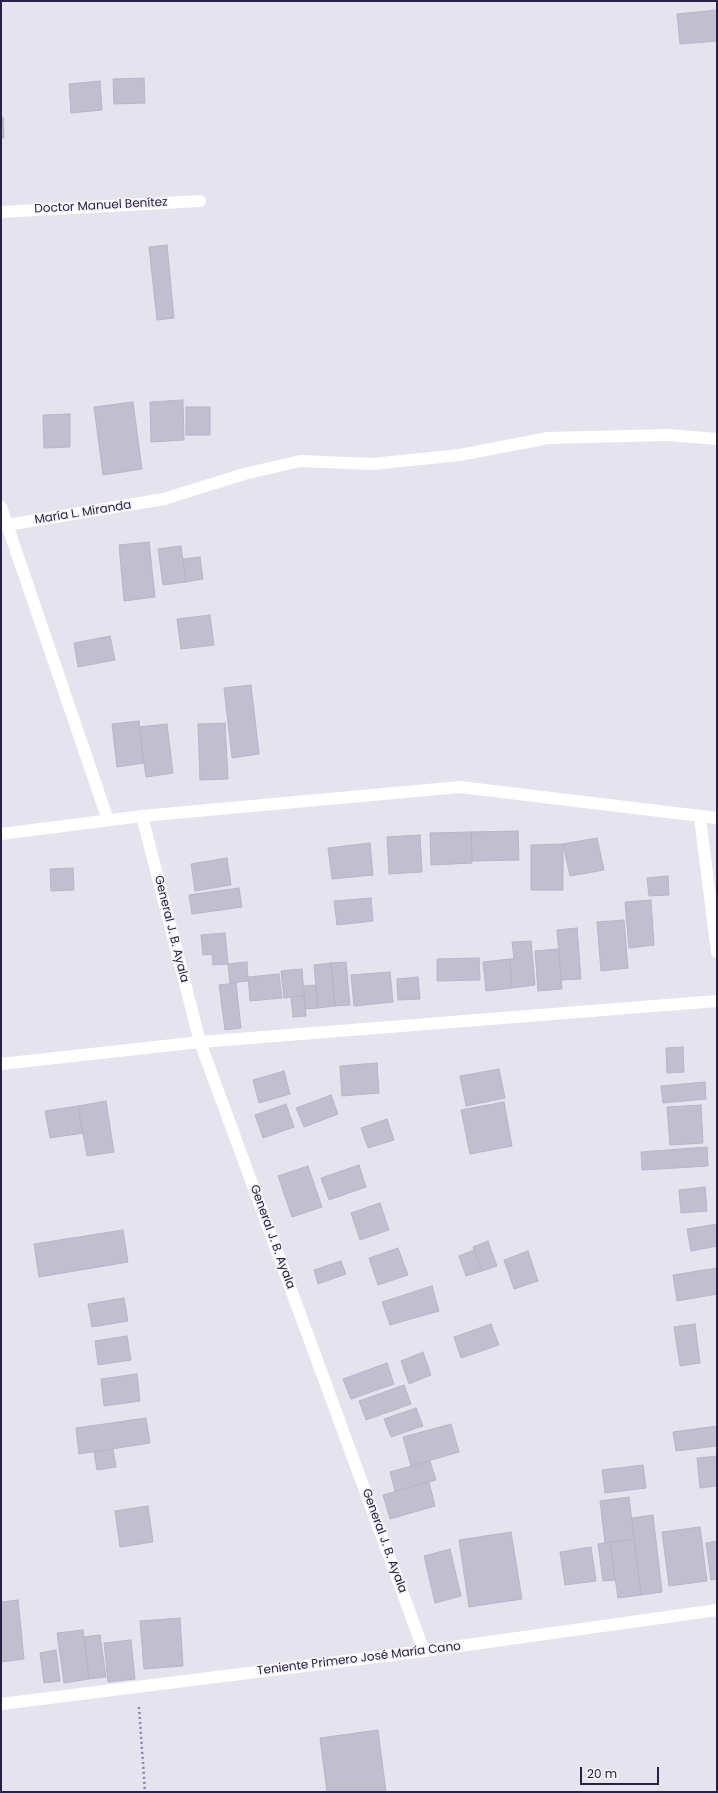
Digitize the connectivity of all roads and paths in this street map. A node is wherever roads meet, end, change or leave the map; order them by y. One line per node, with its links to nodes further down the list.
1 (200, 200): 2 (street, Doctor Manuel Benítez)
2 (1, 212)
3 (717, 439): 5 (street, María L. Miranda)
4 (1, 507): 5 (street)
5 (4, 526): 9 (street)
6 (142, 816): 7 (street); 9 (street); 13 (street, General J. B. Ayala)
7 (700, 818): 8 (street); 11 (street)
8 (717, 818)
9 (108, 820): 10 (street)
10 (1, 834)
11 (717, 952)
12 (717, 1001): 13 (street)
13 (200, 1042): 14 (street); 16 (street, General J. B. Ayala)
14 (1, 1064)
15 (717, 1610): 16 (street, Teniente Primero José María Cano)
16 (424, 1651): 17 (street, Teniente Primero José María Cano)
17 (137, 1687): 18 (street, Teniente Primero José María Cano); 19 (path)
18 (1, 1704)
19 (145, 1792)

